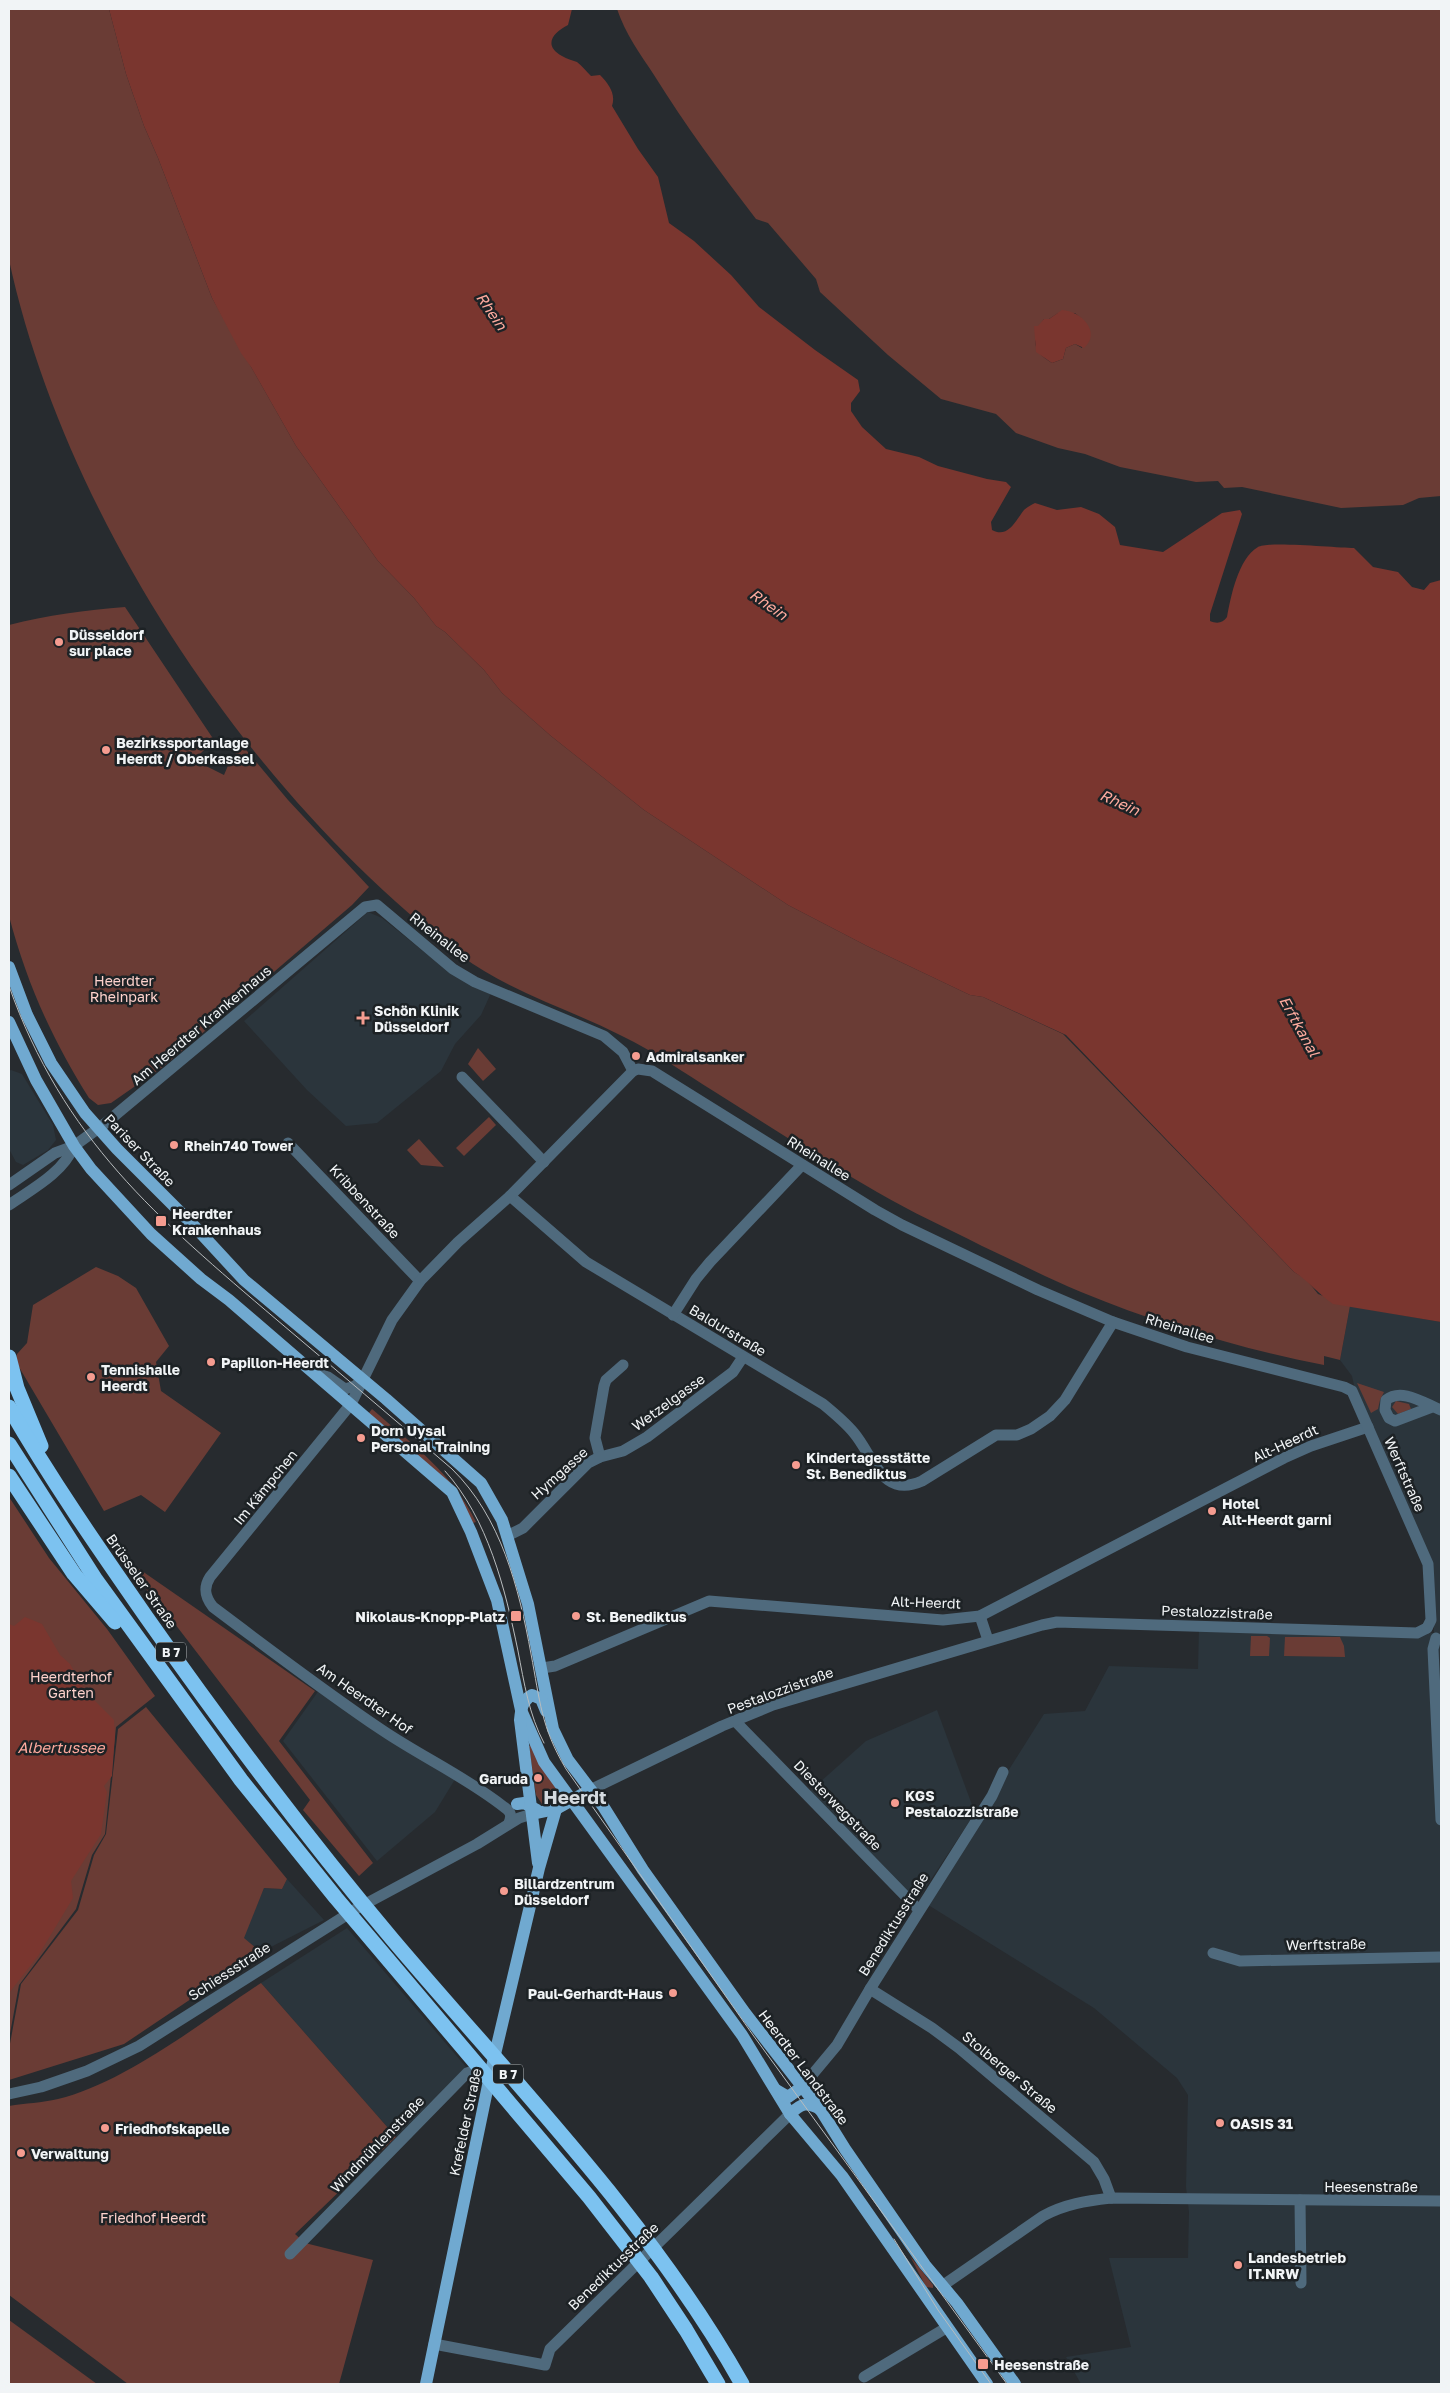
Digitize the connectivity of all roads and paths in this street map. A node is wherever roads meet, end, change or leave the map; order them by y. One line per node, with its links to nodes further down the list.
1 (322, 943): 4 (street, Rheinallee); 6 (street, Am Heerdter Krankenhaus)
2 (9, 967): 6 (main road, Pariser Straße)
3 (9, 1022): 8 (main road)
4 (633, 1072): 9 (street); 10 (street, Rheinallee)
5 (462, 1076): 9 (street)
6 (98, 1128): 8 (street, Am Heerdter Krankenhaus); 21 (main road, Pariser Straße)
7 (288, 1143): 14 (street, Kribbenstraße)
8 (74, 1146): 11 (street); 13 (street); 20 (main road)
9 (544, 1162): 12 (street)
10 (802, 1165): 15 (street); 16 (street, Rheinallee)
11 (9, 1186)
12 (510, 1196): 14 (street); 15 (street, Baldurstraße)
13 (9, 1205)
14 (420, 1281): 21 (street)
15 (673, 1315): 17 (street, Baldurstraße)
16 (1112, 1322): 17 (street, Baldurstraße); 22 (street, Rheinallee)
17 (743, 1356): 27 (street, Wetzelgasse)
18 (9, 1357): 30 (highway)
19 (623, 1365): 27 (street, Hymgasse)
20 (316, 1373): 21 (street); 23 (main road)
21 (362, 1380): 23 (street); 31 (main road)
22 (1352, 1391): 25 (street, Werftstraße)
23 (351, 1404): 32 (street, Im Kämpchen); 39 (main road)
24 (9, 1407): 30 (highway, Brüsseler Straße / B 7)
25 (1368, 1427): 33 (street, Alt-Heerdt); 34 (street, Werftstraße)
26 (9, 1444): 38 (highway, B 7)
27 (600, 1457): 31 (street, Hymgasse)
28 (9, 1476): 29 (highway)
29 (14, 1485): 38 (highway)
30 (68, 1501): 77 (highway, Brüsseler Straße / B 7)
31 (507, 1536): 37 (main road)
32 (205, 1590): 47 (street, Am Heerdter Hof)
33 (980, 1616): 36 (street); 37 (street, Alt-Heerdt)
34 (1427, 1628): 35 (street); 36 (street, Pestalozzistraße)
35 (1439, 1636): 50 (street)
36 (988, 1640): 40 (street, Pestalozzistraße)
37 (542, 1668): 41 (main road)
38 (176, 1693): 76 (highway, B 7)
39 (521, 1710): 41 (main road); 44 (main road); 46 (main road)
40 (735, 1721): 45 (street, Pestalozzistraße); 55 (street, Diesterwegstraße)
41 (553, 1729): 43 (main road)
42 (1004, 1772): 55 (street, Benediktusstraße)
43 (577, 1773): 45 (main road); 46 (main road)
44 (529, 1787): 47 (street, Schiessstraße); 48 (main road); 49 (main road)
45 (590, 1790): 46 (main road); 60 (main road, Heerdter Landstraße)
46 (571, 1801): 48 (main road); 61 (main road)
47 (513, 1807): 49 (main road); 51 (street); 53 (street, Schiessstraße)
48 (556, 1810): 49 (main road); 52 (main road, Krefelder Straße)
49 (535, 1811): 51 (street, Schiessstraße); 52 (main road); 54 (main road, Krefelder Straße)
50 (1441, 1820)
51 (509, 1823): 53 (street, Schiessstraße)
52 (548, 1831): 54 (main road, Krefelder Straße)
53 (457, 1853): 62 (street, Schiessstraße)
54 (538, 1868): 59 (main road, Krefelder Straße)
55 (919, 1910): 58 (street, Benediktusstraße)
56 (1213, 1953): 57 (street, Werftstraße)
57 (1441, 1957)
58 (870, 1989): 60 (street, Benediktusstraße); 65 (street, Stolberger Straße)
59 (491, 2071): 68 (street, Windmühlenstraße); 73 (main road, Krefelder Straße)
60 (802, 2087): 61 (main road); 63 (main road, Heerdter Landstraße)
61 (773, 2088): 64 (main road)
62 (9, 2094)
63 (820, 2109): 64 (main road); 70 (main road, Heerdter Landstraße)
64 (790, 2114): 71 (main road); 73 (street, Benediktusstraße)
65 (1111, 2198): 66 (street, Heesenstraße); 70 (street, Heesenstraße)
66 (1300, 2200): 67 (street, Heesenstraße); 69 (street)
67 (1441, 2201)
68 (290, 2254)
69 (1301, 2283)
70 (942, 2286): 71 (main road); 79 (main road, Heerdter Landstraße)
71 (925, 2296): 72 (main road)
72 (946, 2328): 74 (street); 78 (main road)
73 (434, 2344): 75 (main road, Krefelder Straße)
74 (864, 2376)
75 (426, 2384)
76 (718, 2384)
77 (742, 2384)
78 (986, 2384)
79 (1015, 2384)

